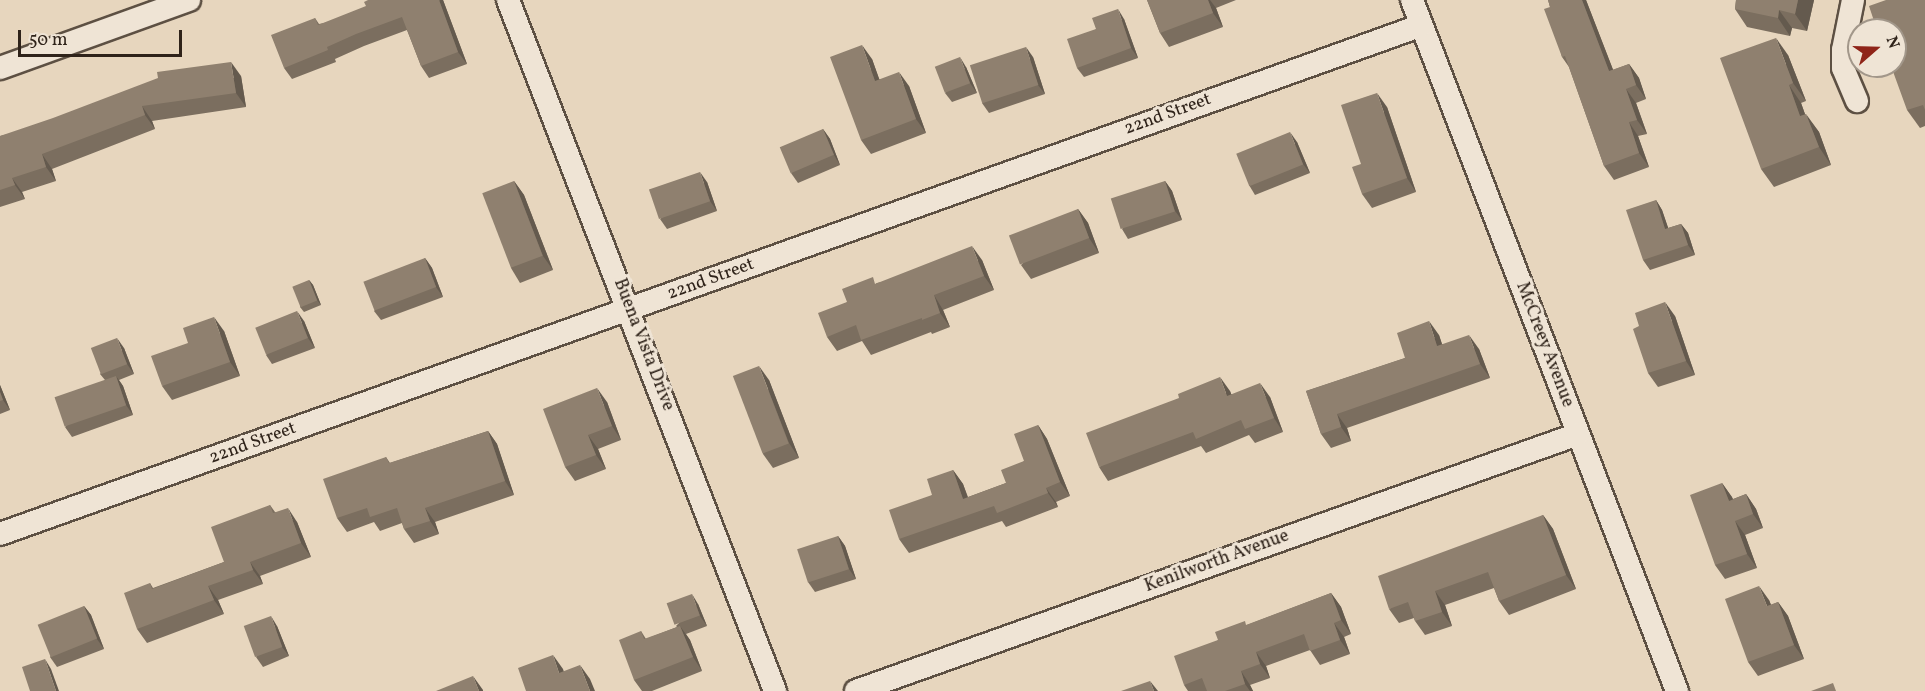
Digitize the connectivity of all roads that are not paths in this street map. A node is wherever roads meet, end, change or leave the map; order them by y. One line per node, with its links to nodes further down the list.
1 (189, 0): 6 (street)
2 (508, 0): 8 (street, Buena Vista Drive)
3 (1412, 0): 5 (street, McCreey Avenue)
4 (1853, 0): 7 (street)
5 (1422, 25): 8 (street, 22nd Street); 9 (street, McCreey Avenue)
6 (0, 68)
7 (1857, 101)
8 (630, 309): 10 (street, 22nd Street); 11 (street, Buena Vista Drive)
9 (1578, 434): 12 (street, Kenilworth Avenue); 13 (street, McCreey Avenue)
10 (0, 534)
11 (775, 691)
12 (855, 691)
13 (1677, 691)

